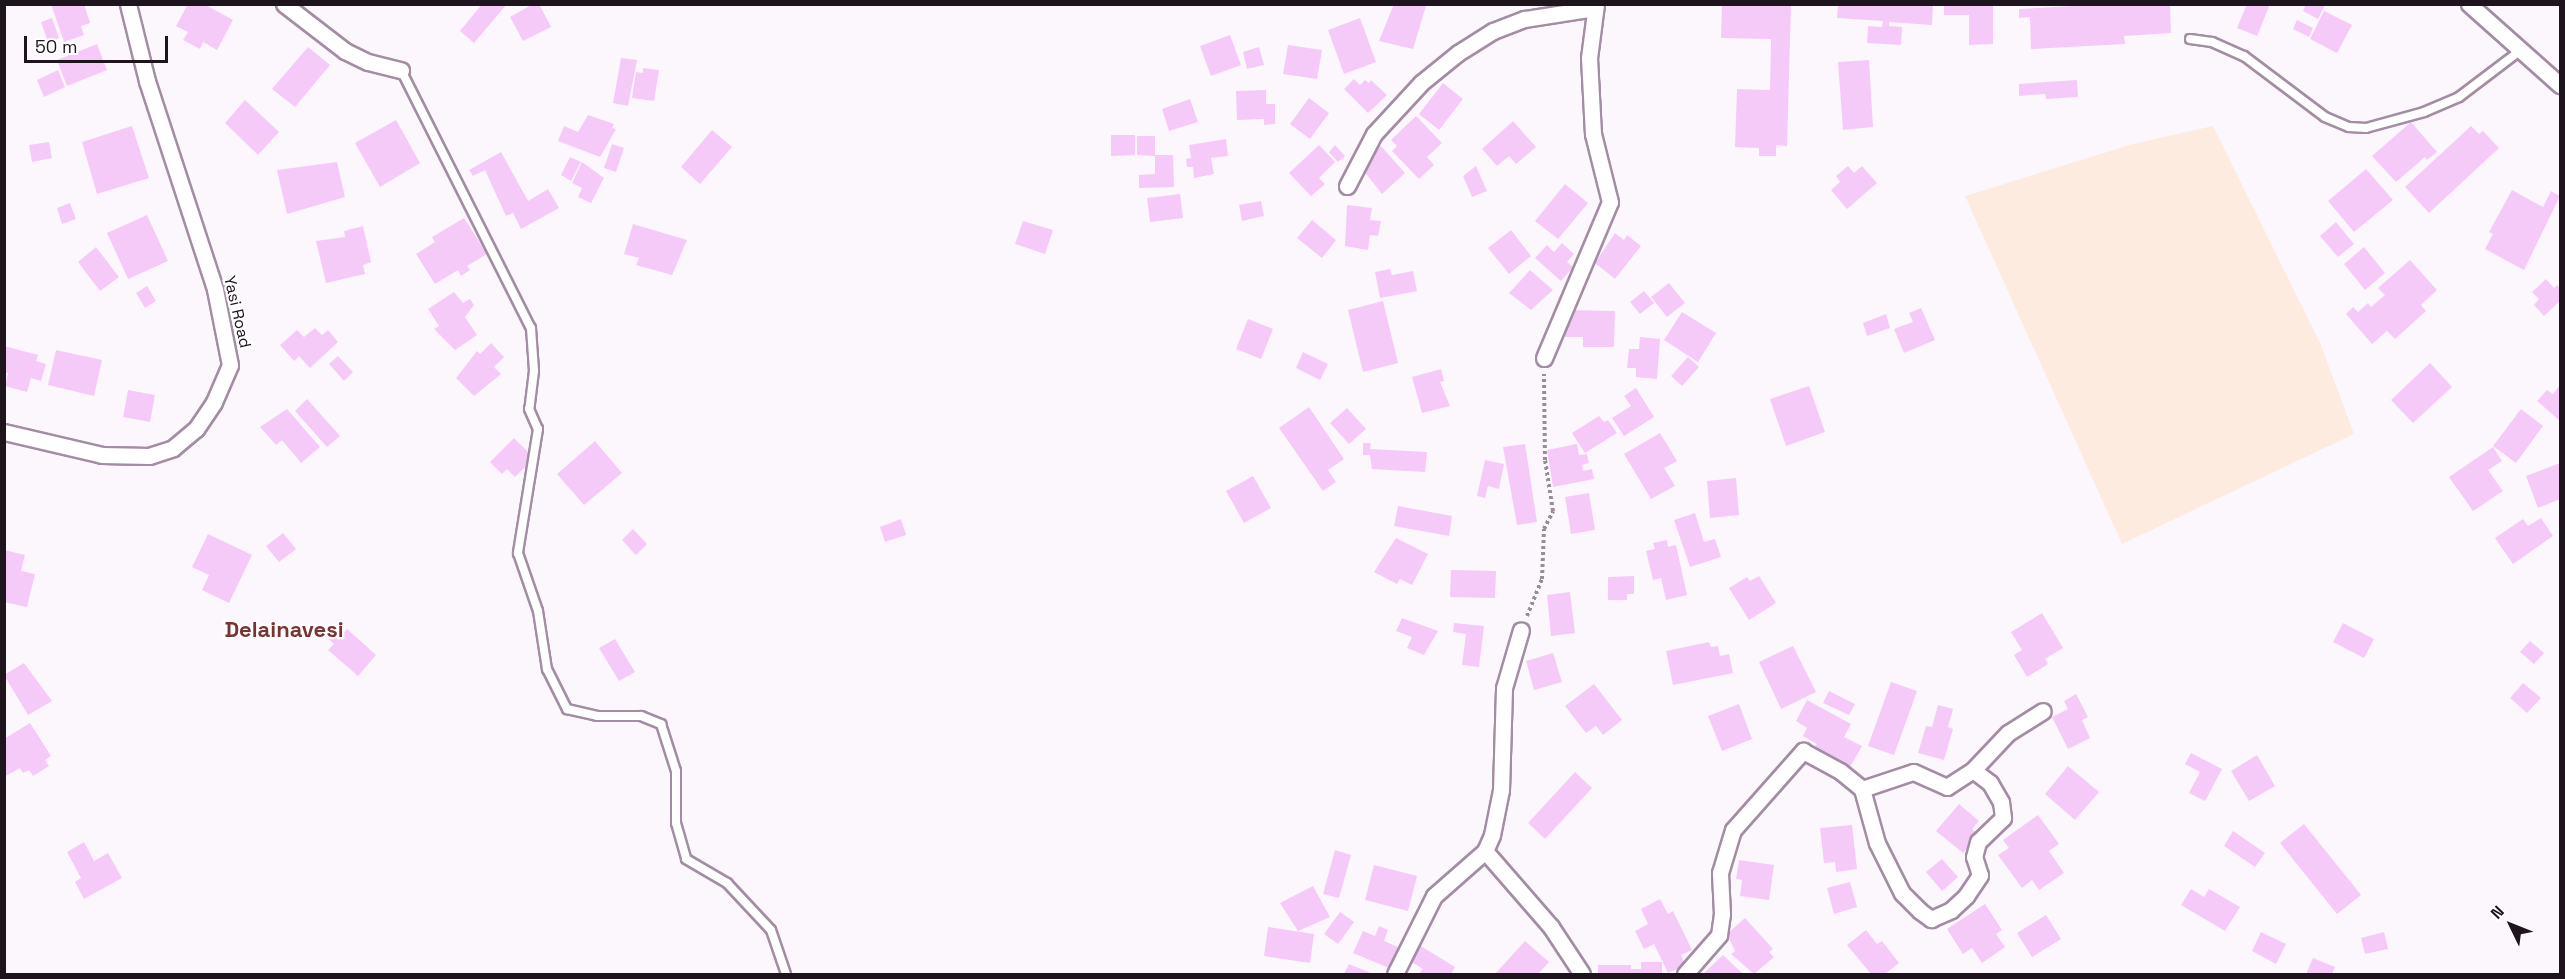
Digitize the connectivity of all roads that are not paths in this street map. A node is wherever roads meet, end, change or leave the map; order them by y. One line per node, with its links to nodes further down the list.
1 (128, 4): 11 (street, Yasi Road)
2 (284, 4): 7 (street)
3 (2469, 4): 6 (street)
4 (1596, 6): 9 (street); 10 (street)
5 (2190, 39): 6 (lane)
6 (2521, 50): 8 (street)
7 (401, 70): 17 (lane)
8 (2560, 85)
9 (1347, 186)
10 (1544, 358)
11 (4, 432)
12 (1521, 630): 16 (street)
13 (2043, 711): 14 (street)
14 (1973, 770): 15 (street); 15 (street)
15 (1862, 789): 20 (street)
16 (1485, 851): 18 (street); 19 (street)
17 (786, 975)
18 (1395, 975)
19 (1582, 975)
20 (1685, 975)

